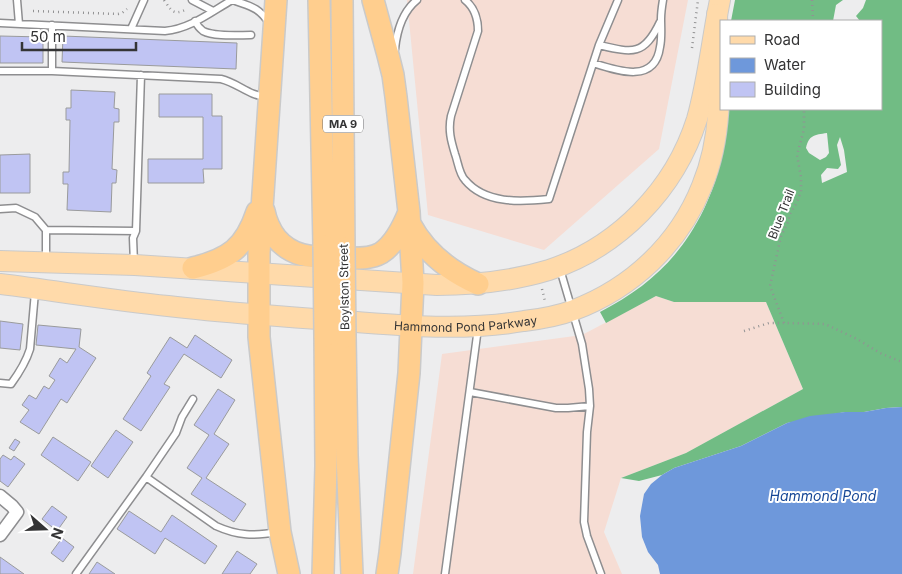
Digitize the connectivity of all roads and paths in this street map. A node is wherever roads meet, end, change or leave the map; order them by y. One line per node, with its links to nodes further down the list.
1 (17, 0): 25 (lane)
2 (144, 0): 27 (lane)
3 (164, 0): 17 (path)
4 (192, 0): 20 (lane)
5 (232, 0): 20 (lane); 29 (lane)
6 (276, 0): 29 (highway)
7 (319, 0): 44 (highway, Boylston Street / MA 9)
8 (342, 0): 44 (highway, Boylston Street / MA 9)
9 (373, 0): 36 (highway)
10 (417, 0): 36 (lane)
11 (465, 0): 32 (lane)
12 (618, 0): 30 (lane)
13 (663, 0): 21 (lane)
14 (698, 0): 31 (path)
15 (812, 0): 22 (path)
16 (719, 7): 48 (main road, Hammond Pond Parkway); 57 (main road, Hammond Pond Parkway)
17 (190, 8)
18 (129, 9): 19 (path)
19 (33, 11)
20 (213, 11): 23 (lane)
21 (661, 18): 30 (lane); 32 (lane)
22 (813, 20)
23 (195, 21): 27 (lane); 28 (lane)
24 (0, 23): 25 (lane)
25 (19, 24): 26 (lane)
26 (52, 26): 27 (lane); 34 (lane)
27 (131, 29)
28 (251, 35)
29 (274, 35): 37 (highway)
30 (600, 45): 32 (lane)
31 (692, 55)
32 (594, 63)
33 (0, 71): 34 (lane)
34 (52, 71): 35 (lane)
35 (141, 75): 37 (lane); 43 (lane)
36 (393, 75): 41 (highway)
37 (270, 97): 39 (highway)
38 (804, 110): 59 (path, Blue Trail)
39 (263, 196): 41 (highway); 49 (highway); 50 (highway)
40 (0, 209): 42 (lane)
41 (410, 218): 52 (highway); 53 (highway)
42 (46, 230): 43 (lane); 46 (lane)
43 (136, 231): 47 (lane)
44 (334, 247): 63 (highway, Boylston Street / MA 9, bridge)
45 (0, 261): 46 (main road, Hammond Pond Parkway)
46 (46, 262): 47 (main road, Hammond Pond Parkway)
47 (134, 265): 49 (main road, Hammond Pond Parkway)
48 (559, 266): 53 (main road, Hammond Pond Parkway); 57 (lane)
49 (193, 268): 50 (main road, Hammond Pond Parkway)
50 (259, 273): 52 (main road, Hammond Pond Parkway); 58 (highway)
51 (0, 284): 55 (main road, Hammond Pond Parkway)
52 (414, 284): 53 (main road, Hammond Pond Parkway); 60 (highway)
53 (478, 284)
54 (540, 285): 56 (path)
55 (35, 288): 58 (main road, Hammond Pond Parkway); 65 (lane)
56 (548, 308)
57 (572, 310): 61 (main road, Hammond Pond Parkway); 68 (lane)
58 (259, 315): 60 (main road, Hammond Pond Parkway); 71 (highway)
59 (784, 323): 62 (path); 64 (path)
60 (412, 326): 61 (main road, Hammond Pond Parkway); 77 (highway)
61 (478, 327): 66 (lane)
62 (744, 331)
63 (335, 337): 75 (highway, Boylston Street / MA 9); 76 (highway, Boylston Street / MA 9)
64 (902, 362)
65 (0, 383)
66 (470, 392): 68 (lane); 78 (lane)
67 (193, 399): 69 (lane)
68 (590, 406): 79 (lane)
69 (146, 477): 71 (lane); 73 (lane)
70 (0, 496): 72 (street)
71 (280, 532): 74 (highway)
72 (0, 535)
73 (76, 574)
74 (289, 574)
75 (323, 574)
76 (352, 574)
77 (387, 574)
78 (444, 574)
79 (601, 574)

